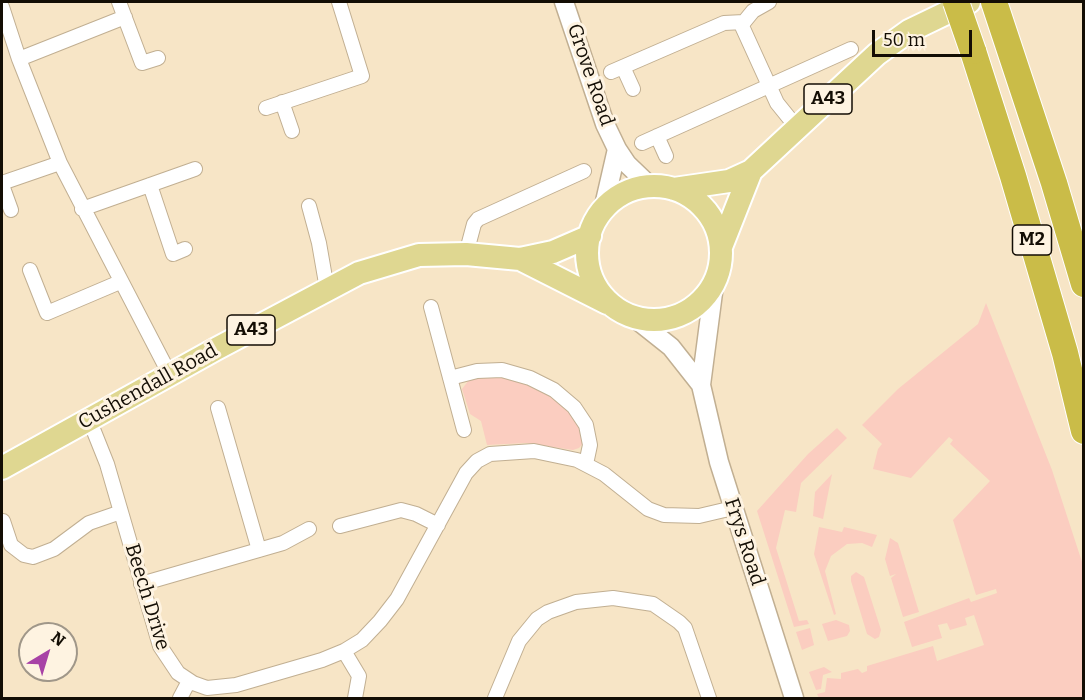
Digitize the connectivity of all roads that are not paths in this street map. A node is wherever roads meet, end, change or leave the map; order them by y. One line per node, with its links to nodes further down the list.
1 (119, 2): 9 (street)
2 (339, 2): 16 (street)
3 (564, 2): 22 (street, Grove Road)
4 (769, 2): 10 (street)
5 (956, 2): 54 (highway, M2, bridge)
6 (969, 2): 18 (main road, A43)
7 (994, 2): 43 (highway, M2)
8 (2, 7): 12 (street)
9 (125, 17): 12 (street); 13 (street)
10 (741, 24): 14 (street); 15 (street)
11 (851, 49): 14 (street)
12 (19, 58): 24 (street)
13 (158, 58)
14 (769, 87): 18 (street); 20 (street)
15 (633, 89)
16 (282, 102): 17 (street); 19 (street)
17 (266, 108)
18 (798, 129): 27 (main road, A43)
19 (292, 131)
20 (657, 136): 21 (street); 23 (street)
21 (642, 143)
22 (616, 148): 30 (street, Grove Road); 35 (street, Grove Road)
23 (666, 156)
24 (60, 163): 28 (street); 33 (street)
25 (195, 169): 29 (street)
26 (584, 171): 39 (street)
27 (751, 171): 31 (main road, A43); 37 (main road, A43)
28 (2, 184): 34 (street)
29 (150, 185): 33 (street); 38 (street)
30 (650, 186): 31 (main road, A43); 35 (main road, A43)
31 (674, 189): 37 (main road, A43)
32 (309, 206): 45 (street)
33 (82, 209): 42 (street)
34 (11, 210)
35 (603, 210): 36 (main road, A43)
36 (590, 236): 40 (main road, Cushendall Road / A43); 47 (main road, A43)
37 (721, 247): 44 (main road, A43)
38 (185, 249)
39 (466, 254): 40 (main road, Cushendall Road / A43); 45 (main road, Cushendall Road / A43)
40 (520, 259): 47 (main road, Cushendall Road / A43)
41 (30, 270): 42 (street)
42 (120, 282): 48 (street)
43 (1083, 284)
44 (714, 285): 47 (main road, A43); 50 (street, Frys Road)
45 (327, 289): 48 (main road, Cushendall Road / A43)
46 (431, 307): 49 (street)
47 (623, 312): 50 (street, Frys Road)
48 (170, 375): 52 (main road, Cushendall Road / A43)
49 (450, 378): 53 (street); 55 (street)
50 (701, 385): 57 (street, Frys Road)
51 (218, 408): 63 (street)
52 (89, 419): 56 (main road, Cushendall Road / A43); 58 (street, Beech Drive)
53 (464, 430)
54 (1083, 431)
55 (586, 464): 57 (street); 60 (street)
56 (2, 468)
57 (733, 508): 71 (street, Frys Road)
58 (121, 512): 59 (street); 64 (street, Beech Drive)
59 (3, 521)
60 (438, 525): 61 (street); 65 (street)
61 (340, 526)
62 (309, 529): 63 (street)
63 (259, 550): 64 (street)
64 (141, 584): 66 (street, Beech Drive)
65 (344, 651): 66 (street); 69 (street)
66 (189, 681): 68 (street)
67 (707, 698): 70 (street)
68 (180, 699)
69 (355, 699)
70 (495, 699)
71 (794, 699)

